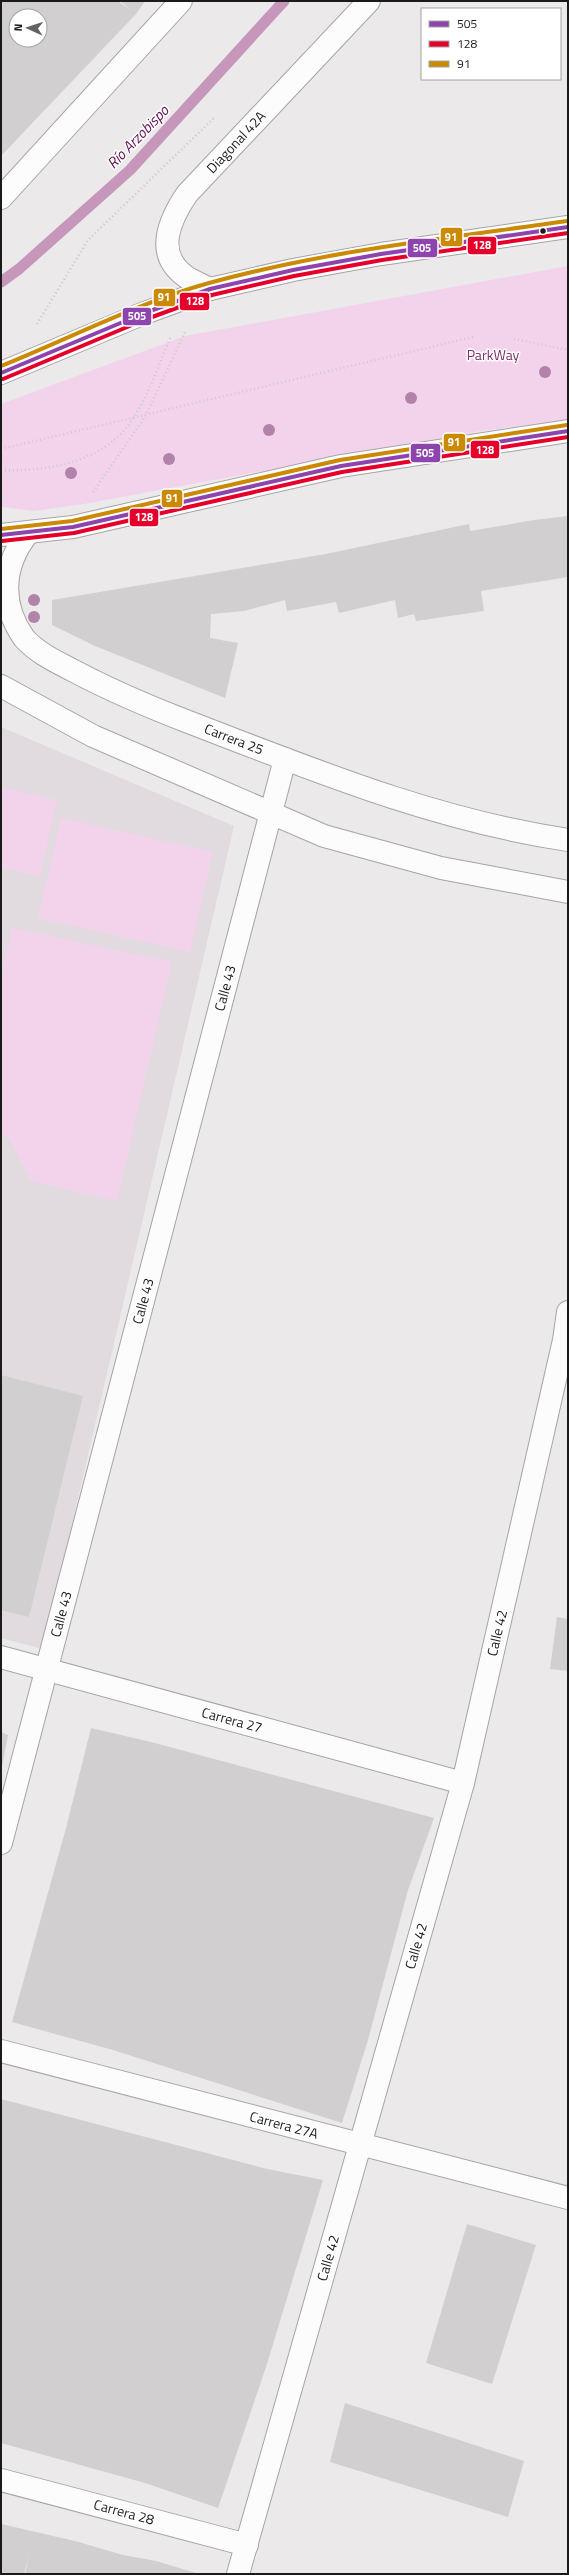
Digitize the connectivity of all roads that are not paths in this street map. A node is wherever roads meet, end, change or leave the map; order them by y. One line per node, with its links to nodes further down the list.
1 (181, 1): 3 (street)
2 (369, 1): 5 (street, Diagonal 42A)
3 (1, 198)
4 (568, 227): 5 (street)
5 (196, 294): 6 (street)
6 (1, 372)
7 (568, 431): 8 (street)
8 (28, 533): 9 (street); 11 (street, Carrera 25)
9 (1, 535)
10 (1, 686): 12 (street)
11 (285, 760): 12 (street, Calle 43); 13 (street, Carrera 25)
12 (271, 814): 14 (street); 18 (street, Calle 43)
13 (568, 840)
14 (568, 892)
15 (568, 1312): 16 (street, Calle 42)
16 (567, 1342): 19 (street, Calle 42)
17 (1, 1657): 18 (street, Carrera 27)
18 (46, 1670): 19 (street, Carrera 27); 20 (street, Calle 43)
19 (463, 1783): 22 (street, Calle 42)
20 (1, 1843)
21 (1, 2051): 22 (street, Carrera 27A)
22 (360, 2145): 23 (street, Carrera 27A); 25 (street, Calle 42)
23 (568, 2198)
24 (1, 2480): 25 (street, Carrera 28)
25 (246, 2545): 26 (street, Calle 42)
26 (238, 2574)

